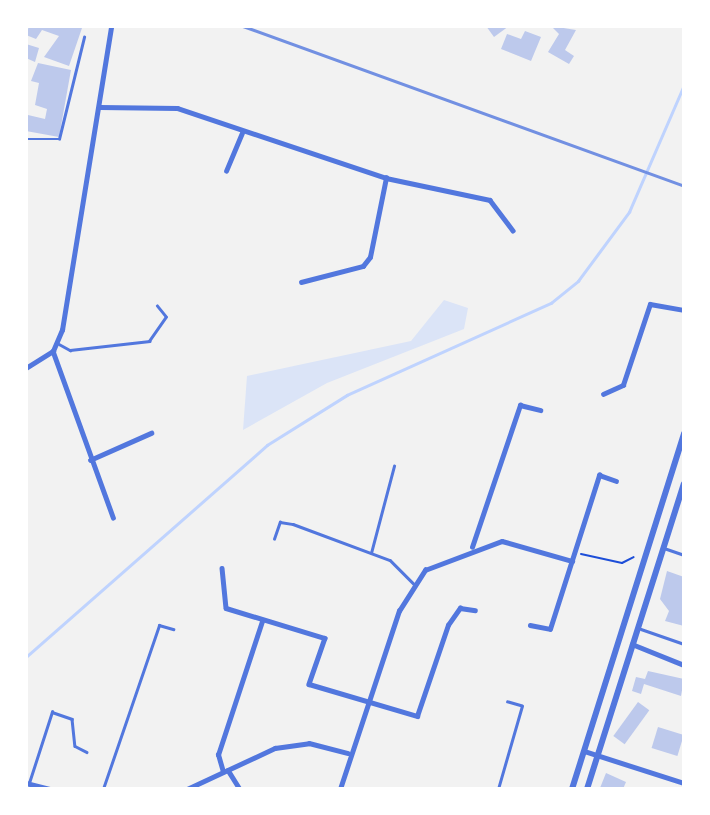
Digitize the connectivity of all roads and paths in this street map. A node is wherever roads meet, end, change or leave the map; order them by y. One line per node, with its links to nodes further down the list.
1 (111, 26): 3 (street)
2 (84, 37): 5 (lane)
3 (100, 107): 4 (street); 12 (street)
4 (242, 133): 6 (street); 7 (street)
5 (26, 139)
6 (226, 171)
7 (386, 177): 8 (street); 9 (street)
8 (513, 230)
9 (301, 282)
10 (157, 306): 12 (lane)
11 (684, 310): 15 (street)
12 (59, 344): 13 (street)
13 (53, 351): 14 (street); 19 (street)
14 (26, 368)
15 (603, 394)
16 (540, 410): 25 (street)
17 (151, 433): 19 (street)
18 (684, 433): 43 (street)
19 (90, 460): 23 (street)
20 (394, 466): 27 (lane)
21 (616, 481): 30 (street)
22 (684, 484): 26 (street)
23 (113, 517)
24 (274, 539): 27 (lane)
25 (471, 548): 30 (street); 32 (street)
26 (664, 548): 28 (lane); 36 (street)
27 (371, 553): 32 (lane)
28 (684, 555)
29 (634, 557): 30 (path)
30 (572, 561): 35 (street)
31 (222, 568): 34 (street)
32 (413, 583): 41 (street)
33 (475, 610): 41 (street)
34 (262, 621): 41 (street); 47 (street)
35 (530, 625)
36 (637, 627): 38 (street); 39 (lane)
37 (173, 629): 51 (lane)
38 (631, 644): 40 (street); 46 (street)
39 (684, 644)
40 (684, 665)
41 (366, 701): 45 (street)
42 (508, 702): 55 (lane)
43 (584, 751): 46 (street); 56 (street)
44 (87, 752): 48 (lane)
45 (348, 753): 47 (street); 54 (street)
46 (597, 756): 49 (street); 57 (street)
47 (225, 771): 52 (street); 53 (street)
48 (27, 783): 50 (street)
49 (684, 783)
50 (50, 789)
51 (103, 789)
52 (187, 789)
53 (240, 789)
54 (340, 789)
55 (498, 789)
56 (572, 789)
57 (587, 789)

